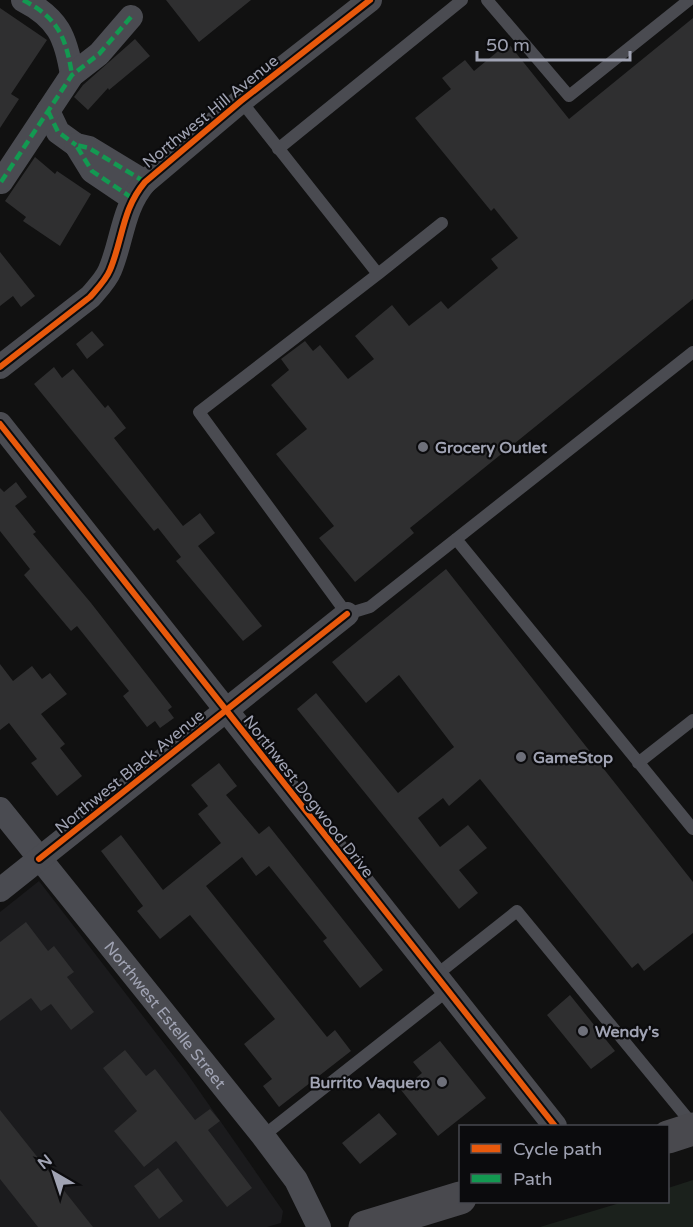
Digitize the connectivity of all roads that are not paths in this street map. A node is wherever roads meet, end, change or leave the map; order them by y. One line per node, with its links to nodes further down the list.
1 (23, 0): 7 (street)
2 (370, 0): 8 (street, Northwest Hill Avenue)
3 (462, 0): 10 (lane)
4 (487, 0): 5 (lane)
5 (689, 0)
6 (131, 17): 7 (street)
7 (72, 75): 9 (street)
8 (241, 101): 10 (lane); 12 (street, Northwest Hill Avenue)
9 (48, 111): 11 (street); 12 (street)
10 (278, 149): 14 (lane)
11 (1, 182)
12 (138, 190): 16 (street)
13 (442, 223): 14 (lane)
14 (378, 274): 19 (lane)
15 (693, 352): 18 (lane)
16 (0, 367)
17 (0, 424): 20 (street, Northwest Dogwood Drive)
18 (456, 539): 19 (lane); 22 (lane)
19 (347, 614): 20 (street, Northwest Black Avenue)
20 (225, 711): 25 (street, Northwest Black Avenue); 27 (street, Northwest Dogwood Drive)
21 (693, 720): 22 (lane)
22 (638, 763): 24 (lane)
23 (0, 809): 25 (street, Northwest Estelle Street)
24 (693, 829)
25 (39, 859): 26 (street, Northwest Black Avenue); 31 (street, Northwest Estelle Street)
26 (0, 890)
27 (441, 984): 28 (street, Northwest Dogwood Drive); 29 (lane); 31 (lane)
28 (554, 1125)
29 (693, 1125)
30 (693, 1129): 32 (main road)
31 (263, 1136): 34 (street, Northwest Estelle Street)
32 (669, 1137)
33 (459, 1198): 35 (main road)
34 (319, 1227)
35 (365, 1227)

